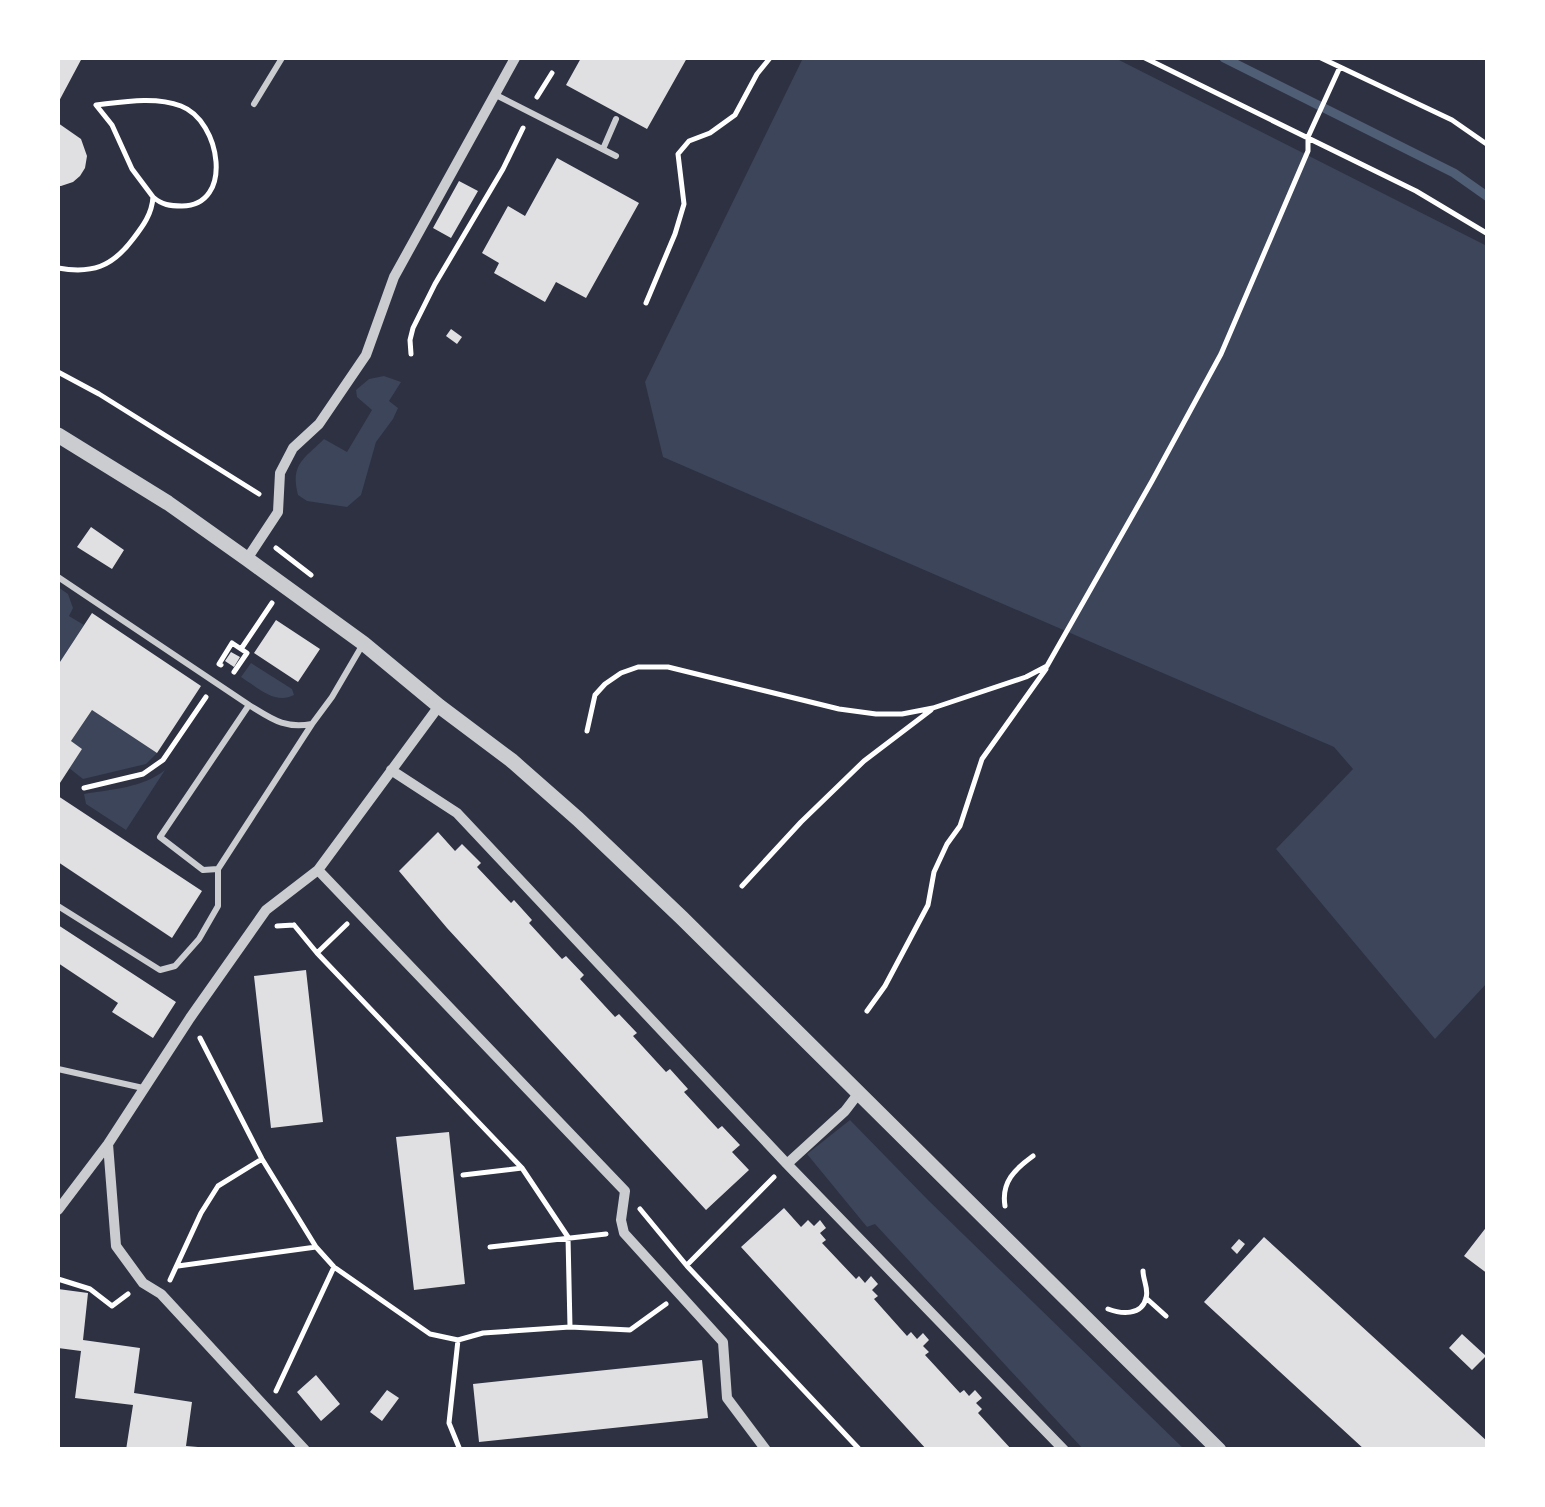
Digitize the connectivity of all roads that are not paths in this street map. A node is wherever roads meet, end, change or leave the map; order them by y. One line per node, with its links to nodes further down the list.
1 (282, 58): 4 (lane)
2 (514, 58): 3 (street)
3 (494, 94): 6 (lane); 9 (street)
4 (254, 104)
5 (616, 119): 6 (lane)
6 (603, 149): 7 (lane)
7 (616, 156)
8 (58, 435): 9 (street)
9 (247, 559): 11 (street)
10 (58, 576): 12 (lane)
11 (363, 643): 13 (street); 14 (lane)
12 (249, 705): 14 (lane); 16 (lane)
13 (439, 706): 15 (street); 21 (street)
14 (312, 724): 16 (lane)
15 (392, 770): 17 (street); 23 (street)
16 (218, 870): 18 (lane)
17 (318, 870): 20 (street); 26 (street)
18 (58, 906)
19 (58, 1070): 20 (lane)
20 (144, 1088): 22 (street)
21 (858, 1094): 23 (street); 28 (street)
22 (108, 1144): 24 (street); 25 (street)
23 (787, 1164): 27 (street)
24 (58, 1210)
25 (305, 1450)
26 (766, 1450)
27 (1064, 1450)
28 (1220, 1450)

